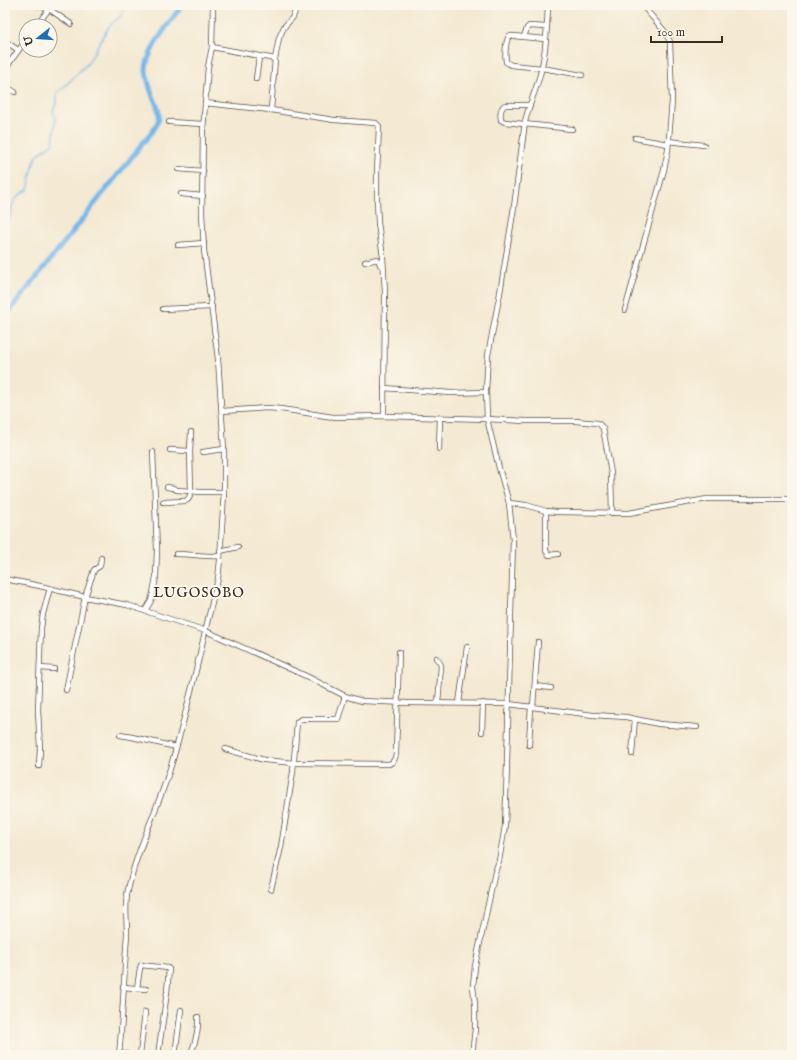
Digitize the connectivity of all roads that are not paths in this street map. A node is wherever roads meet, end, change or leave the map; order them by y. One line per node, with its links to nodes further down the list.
1 (37, 5): 6 (street)
2 (213, 5): 13 (street)
3 (297, 5): 16 (street)
4 (548, 5): 9 (street)
5 (642, 5): 31 (street)
6 (49, 9): 7 (street); 8 (street)
7 (42, 18)
8 (71, 24)
9 (547, 27): 10 (street); 11 (street)
10 (524, 37): 11 (street); 17 (street)
11 (545, 39): 17 (street)
12 (5, 41): 14 (street)
13 (212, 47): 15 (street); 23 (street)
14 (18, 50): 18 (street)
15 (259, 57): 16 (street); 20 (street)
16 (275, 60): 25 (street)
17 (542, 68): 19 (street); 24 (street)
18 (5, 69)
19 (582, 75)
20 (256, 79)
21 (5, 86): 22 (street)
22 (15, 92)
23 (205, 103): 25 (street); 27 (street)
24 (530, 104): 28 (street); 28 (street)
25 (271, 110): 40 (street)
26 (170, 122): 27 (street)
27 (203, 124): 34 (street)
28 (525, 124): 29 (street); 45 (street)
29 (572, 128)
30 (635, 138): 31 (street)
31 (668, 142): 32 (street); 43 (street)
32 (704, 145)
33 (178, 169): 34 (street)
34 (203, 171): 36 (street)
35 (181, 194): 36 (street)
36 (203, 196): 37 (street)
37 (204, 243): 38 (street); 41 (street)
38 (178, 245)
39 (365, 262): 40 (street)
40 (383, 266): 44 (street)
41 (212, 307): 42 (street); 46 (street)
42 (163, 309)
43 (625, 310)
44 (384, 388): 45 (street); 47 (street)
45 (486, 392): 49 (street)
46 (222, 411): 47 (street); 51 (street)
47 (384, 416): 48 (street)
48 (440, 418): 49 (street); 52 (street)
49 (487, 419): 62 (street); 64 (street)
50 (191, 432): 54 (street)
51 (224, 449): 56 (street); 59 (street)
52 (439, 449)
53 (170, 450): 54 (street)
54 (190, 451): 58 (street)
55 (154, 452): 73 (street)
56 (203, 452)
57 (167, 487): 58 (street)
58 (191, 491): 59 (street); 61 (street)
59 (224, 492): 66 (street)
60 (792, 499): 64 (street)
61 (163, 502)
62 (509, 503): 63 (street); 89 (street)
63 (546, 511): 64 (street); 68 (street)
64 (612, 513)
65 (238, 547): 66 (street)
66 (220, 553): 67 (street); 74 (street)
67 (176, 554)
68 (558, 554)
69 (102, 558): 72 (street)
70 (5, 578): 71 (street)
71 (50, 588): 72 (street); 79 (street)
72 (85, 597): 73 (street); 83 (street)
73 (145, 611): 74 (street)
74 (206, 631): 84 (street); 96 (street)
75 (538, 642): 81 (street)
76 (467, 647): 87 (street)
77 (399, 652): 85 (street)
78 (436, 658): 86 (street)
79 (40, 668): 80 (street); 100 (street)
80 (54, 669)
81 (535, 686): 82 (street); 90 (street)
82 (551, 688)
83 (66, 690)
84 (345, 696): 85 (street); 99 (street)
85 (398, 703): 86 (street); 99 (street)
86 (438, 703): 87 (street)
87 (459, 703): 88 (street)
88 (483, 703): 89 (street); 93 (street)
89 (509, 704): 90 (street); 114 (street)
90 (532, 706): 91 (street); 95 (street)
91 (635, 719): 92 (street); 98 (street)
92 (697, 727)
93 (482, 732)
94 (120, 735): 96 (street)
95 (529, 745)
96 (176, 748): 102 (street)
97 (225, 749): 99 (street)
98 (632, 754)
99 (294, 763): 101 (street)
100 (39, 766)
101 (271, 889)
102 (123, 987): 103 (street); 108 (street)
103 (138, 988): 104 (street); 111 (street)
104 (146, 989)
105 (181, 1010): 112 (street)
106 (146, 1012): 110 (street)
107 (198, 1017): 113 (street)
108 (119, 1054): 109 (street)
109 (130, 1055)
110 (140, 1055)
111 (158, 1055)
112 (175, 1055)
113 (190, 1055)
114 (472, 1055)

